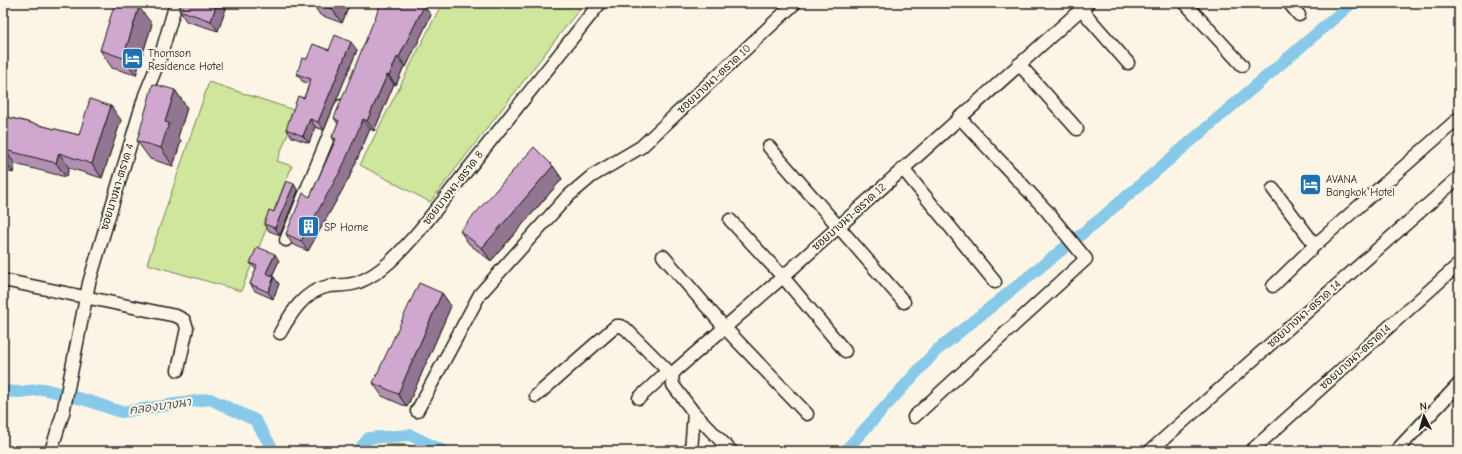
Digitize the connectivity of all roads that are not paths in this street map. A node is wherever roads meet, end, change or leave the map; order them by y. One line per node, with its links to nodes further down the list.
1 (176, 3): 29 (street, ซอยบางนา-ตราด 4)
2 (600, 3): 32 (street, ซอยบางนา-ตราด 8)
3 (795, 3): 39 (street, ซอยบางนา-ตราด 10)
4 (1185, 3): 10 (street)
5 (1289, 3): 7 (street)
6 (1084, 6): 8 (street, ซอยบางนา-ตราด 12); 9 (street)
7 (1299, 15)
8 (1019, 64): 12 (street, ซอยบางนา-ตราด 12); 14 (street)
9 (1128, 64)
10 (1242, 66)
11 (345, 96): 21 (street)
12 (960, 117): 16 (street, ซอยบางนา-ตราด 12); 42 (street)
13 (1459, 118): 22 (street)
14 (1077, 129)
15 (769, 148): 20 (street)
16 (903, 169): 20 (street, ซอยบางนา-ตราด 12); 27 (street)
17 (1459, 178): 46 (street, ซอยบางนา-ตราด 14)
18 (1273, 189): 22 (street)
19 (730, 220): 25 (street)
20 (839, 226): 25 (street, ซอยบางนา-ตราด 12); 30 (street)
21 (286, 240)
22 (1315, 245): 28 (street)
23 (663, 256): 31 (street)
24 (1459, 264): 47 (street, ซอยบางนา-ตราด14)
25 (783, 277): 31 (street, ซอยบางนา-ตราด 12); 33 (street)
26 (3, 280): 29 (street)
27 (995, 282)
28 (1273, 286)
29 (85, 297): 34 (street); 43 (street, ซอยบางนา-ตราด 4)
30 (904, 302)
31 (725, 328): 35 (street, ซอยบางนา-ตราด 12); 41 (street)
32 (280, 333)
33 (845, 351)
34 (178, 370)
35 (670, 373): 37 (street); 38 (street, ซอยบางนา-ตราด 12); 40 (street)
36 (1459, 384): 48 (street)
37 (536, 396)
38 (639, 398)
39 (417, 411)
40 (694, 413): 44 (street); 45 (street)
41 (808, 414)
42 (914, 417)
43 (51, 451)
44 (691, 451)
45 (731, 451)
46 (1150, 451)
47 (1251, 451)
48 (1396, 451)

